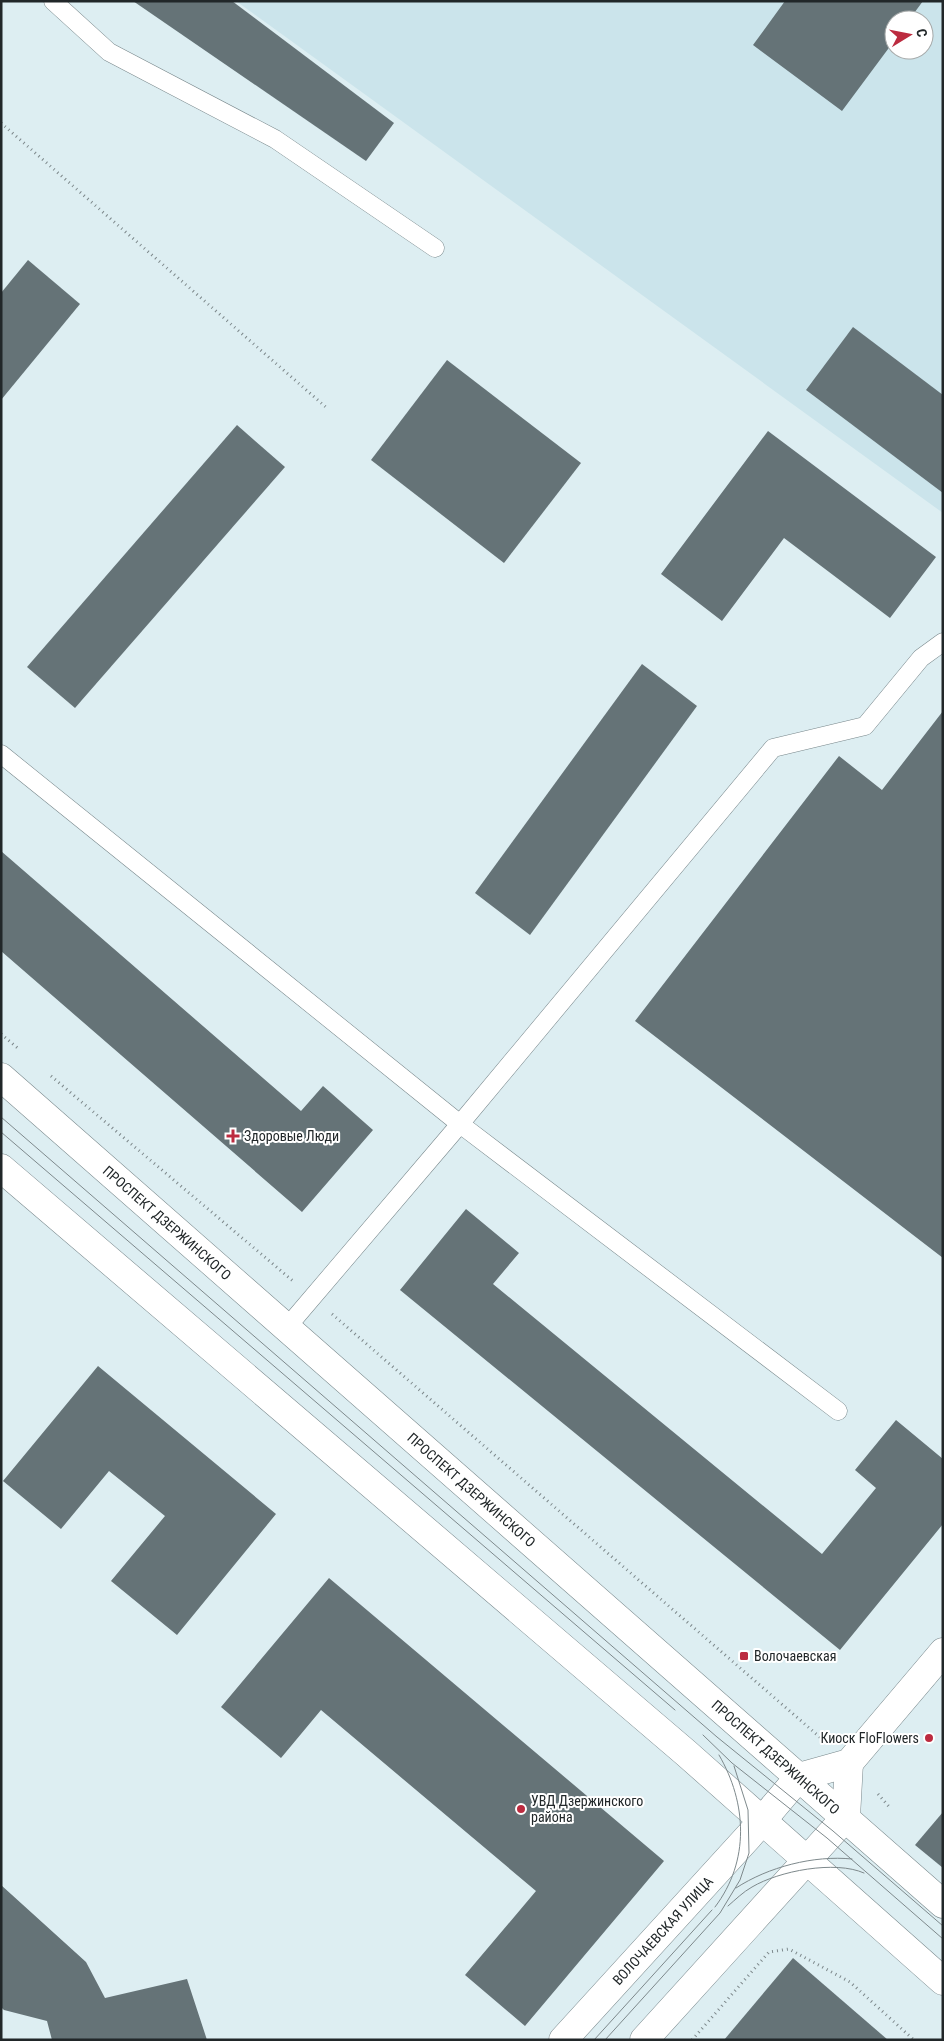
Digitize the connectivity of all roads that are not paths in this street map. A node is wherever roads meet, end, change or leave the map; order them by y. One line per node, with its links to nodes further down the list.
1 (53, 1): 2 (lane)
2 (435, 248)
3 (943, 642): 6 (lane)
4 (1, 754): 6 (lane)
5 (1, 1077): 8 (main road, ПРОСПЕКТ ДЗЕРЖИНСКОГО)
6 (460, 1124): 8 (lane); 9 (lane)
7 (1, 1168): 14 (main road)
8 (288, 1326): 12 (main road, ПРОСПЕКТ ДЗЕРЖИНСКОГО)
9 (838, 1411)
10 (943, 1652): 11 (main road)
11 (849, 1763): 12 (main road); 13 (main road)
12 (799, 1777): 13 (main road, ПРОСПЕКТ ДЗЕРЖИНСКОГО); 14 (main road, ВОЛОЧАЕВСКАЯ УЛИЦА)
13 (846, 1817): 15 (main road); 16 (main road, ПРОСПЕКТ ДЗЕРЖИНСКОГО)
14 (762, 1822): 15 (main road); 18 (main road, ВОЛОЧАЕВСКАЯ УЛИЦА)
15 (806, 1861): 17 (main road); 19 (main road)
16 (943, 1904)
17 (943, 1981)
18 (563, 2040)
19 (644, 2040)

